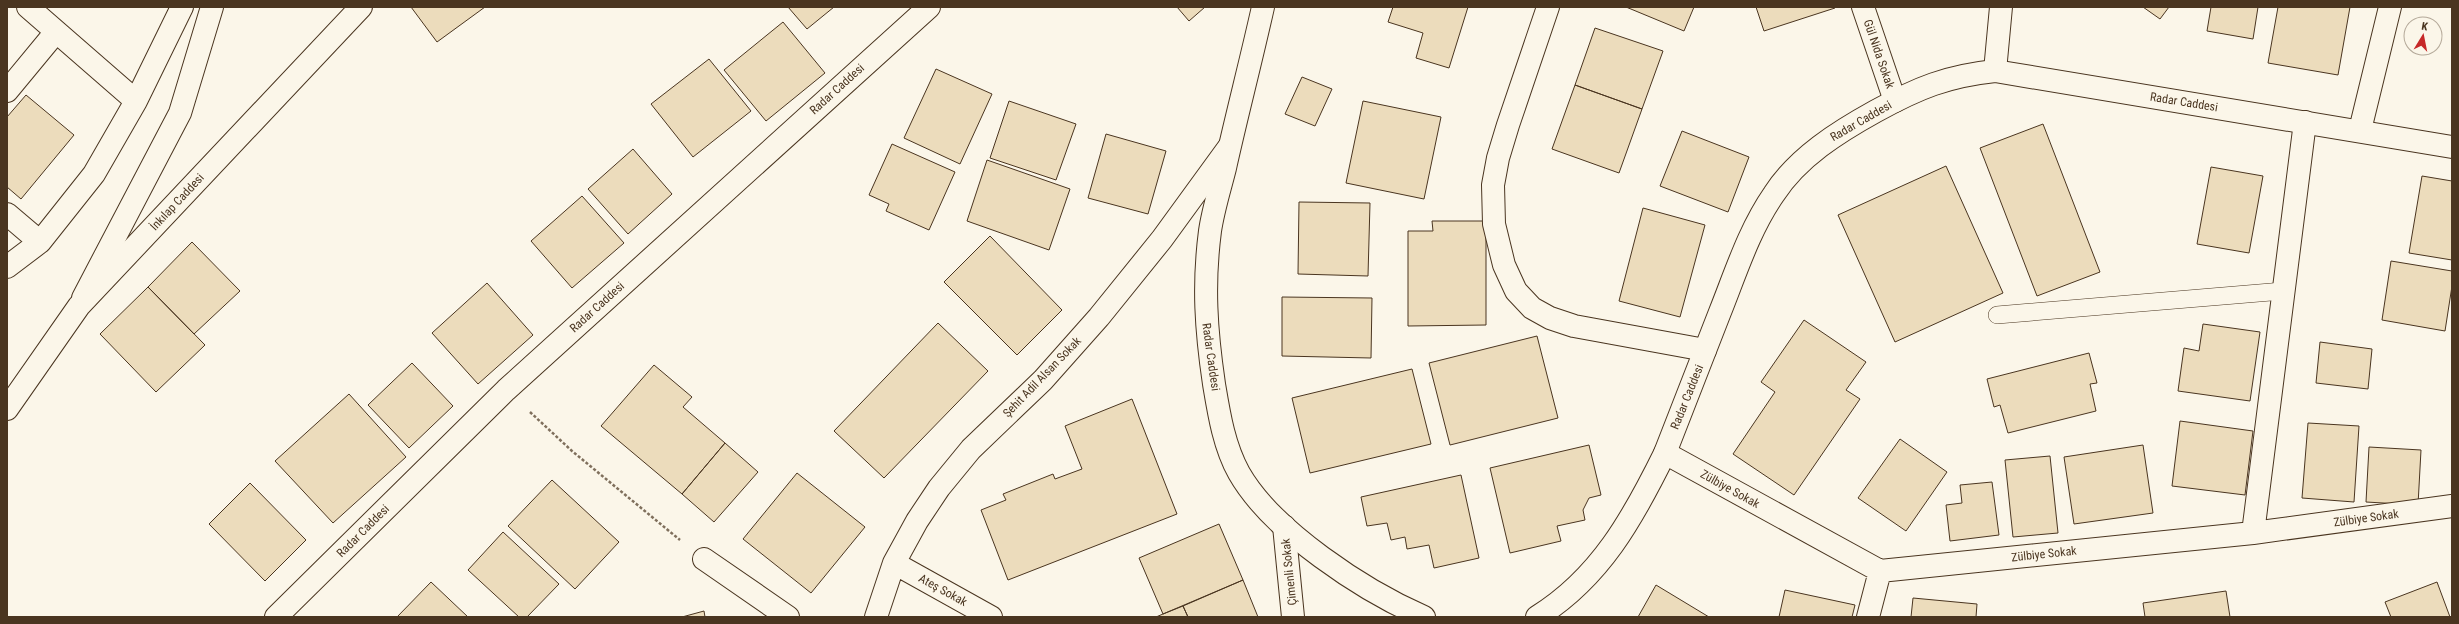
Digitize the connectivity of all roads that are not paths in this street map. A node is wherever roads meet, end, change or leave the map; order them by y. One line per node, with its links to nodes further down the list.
1 (28, 7): 11 (street)
2 (182, 7): 14 (street)
3 (212, 7): 24 (street)
4 (361, 7): 24 (street, İnkılap Caddesi)
5 (929, 7): 35 (street, Radar Caddesi)
6 (1263, 7): 18 (street, Radar Caddesi)
7 (1548, 7): 26 (street)
8 (1863, 7): 15 (street, Gül Nida Sokak)
9 (2001, 7): 12 (street)
10 (2390, 7): 17 (street)
11 (55, 33): 13 (street); 14 (street)
12 (1995, 71): 15 (street, Radar Caddesi); 16 (street, Radar Caddesi)
13 (7, 91)
14 (136, 101): 21 (street)
15 (1895, 101): 26 (street, Radar Caddesi)
16 (2305, 122): 17 (street, Radar Caddesi); 23 (street)
17 (2360, 130): 19 (street, Radar Caddesi)
18 (1230, 147): 30 (street, Radar Caddesi); 33 (street, Şehit Adil Alsan Sokak)
19 (2452, 147)
20 (7, 214): 21 (street)
21 (40, 242): 22 (street)
22 (7, 267)
23 (2283, 291): 25 (lane); 31 (street)
24 (79, 306): 27 (street, İnkılap Caddesi)
25 (1997, 315)
26 (1705, 350): 28 (street, Radar Caddesi)
27 (7, 408)
28 (1665, 453): 34 (street, Zülbiye Sokak); 41 (street, Radar Caddesi)
29 (2452, 506): 31 (street, Zülbiye Sokak)
30 (1284, 526): 39 (street, Çimenli Sokak); 40 (street, Radar Caddesi)
31 (2253, 533): 34 (street, Zülbiye Sokak)
32 (704, 559): 36 (street)
33 (894, 563): 37 (street, Şehit Adil Alsan Sokak); 38 (street, Ateş Sokak)
34 (1880, 571): 42 (street)
35 (276, 617)
36 (788, 617)
37 (876, 617)
38 (992, 617)
39 (1294, 617)
40 (1424, 617)
41 (1537, 617)
42 (1868, 617)

